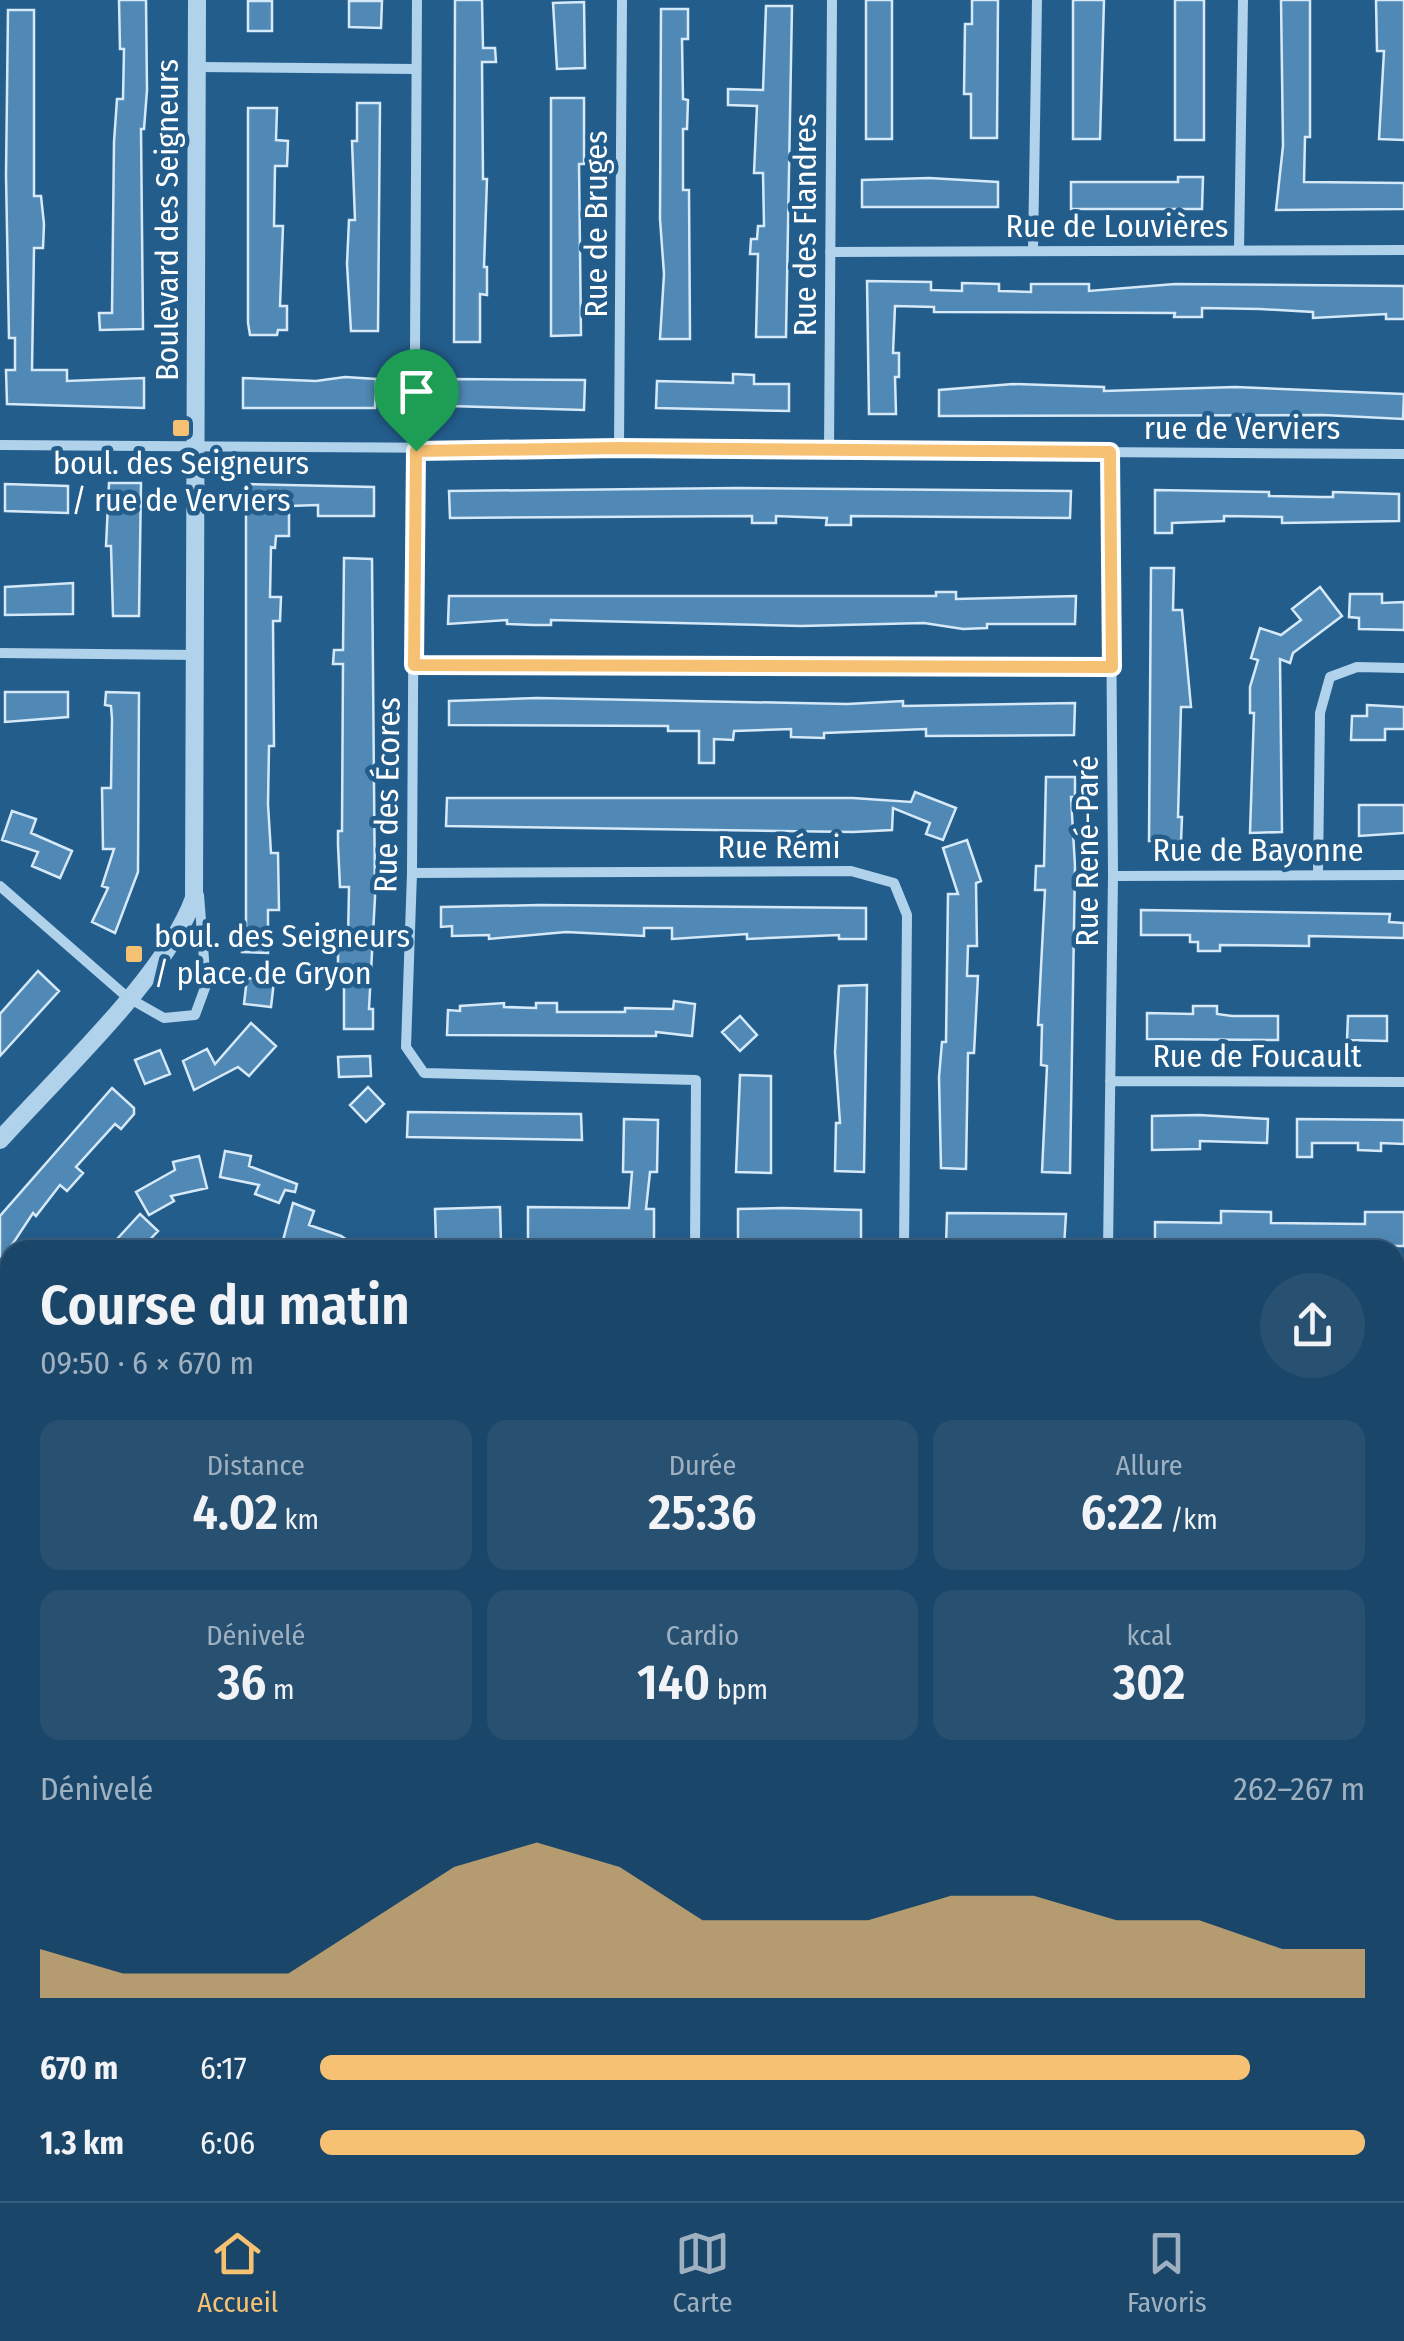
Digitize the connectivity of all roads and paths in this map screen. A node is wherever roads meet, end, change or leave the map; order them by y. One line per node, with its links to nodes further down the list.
1 (197, 0): 7 (street, Boulevard des Seigneurs)
2 (418, 0): 8 (street, Rue des Écores)
3 (622, 0): 15 (street, Rue de Bruges)
4 (832, 0): 12 (street, Rue des Flandres)
5 (1037, 0): 11 (street)
6 (1243, 0): 9 (street)
7 (198, 68): 8 (street); 14 (street, Boulevard des Seigneurs)
8 (416, 69): 16 (street, Rue des Écores)
9 (1239, 250): 10 (street, Rue de Louvières); 11 (street, Rue de Louvières)
10 (1404, 250)
11 (1033, 251): 12 (street, Rue de Louvières)
12 (830, 252): 17 (street, Rue des Flandres)
13 (0, 446): 14 (street, rue de Verviers)
14 (196, 447): 16 (street, rue de Verviers); 21 (street, Boulevard des Seigneurs)
15 (619, 448): 16 (street, rue de Verviers); 17 (street, rue de Verviers)
16 (416, 451): 22 (street, Rue des Écores)
17 (828, 451): 18 (street, rue de Verviers)
18 (1110, 452): 19 (street, rue de Verviers); 23 (street, Rue René-Paré)
19 (1404, 454)
20 (0, 653): 21 (street)
21 (196, 655): 25 (street, Boulevard des Seigneurs)
22 (414, 665): 23 (street); 26 (street, Rue des Écores)
23 (1112, 667): 29 (street, Rue René-Paré)
24 (1404, 668): 27 (street)
25 (197, 861): 31 (street, Boulevard des Seigneurs); 31 (street, Boulevard des Seigneurs)
26 (412, 873): 35 (street, Rue des Écores); 36 (street, Rue Rémi)
27 (1318, 874): 28 (street, Rue de Bayonne); 29 (street, Rue de Bayonne)
28 (1404, 875)
29 (1113, 876): 32 (street, Rue René-Paré)
30 (0, 886): 31 (street)
31 (128, 998): 34 (street, Boulevard des Seigneurs)
32 (1110, 1081): 33 (street, Rue de Foucault); 37 (street, Rue René-Paré)
33 (1404, 1082)
34 (0, 1140)
35 (694, 1240)
36 (904, 1240)
37 (1108, 1240)

